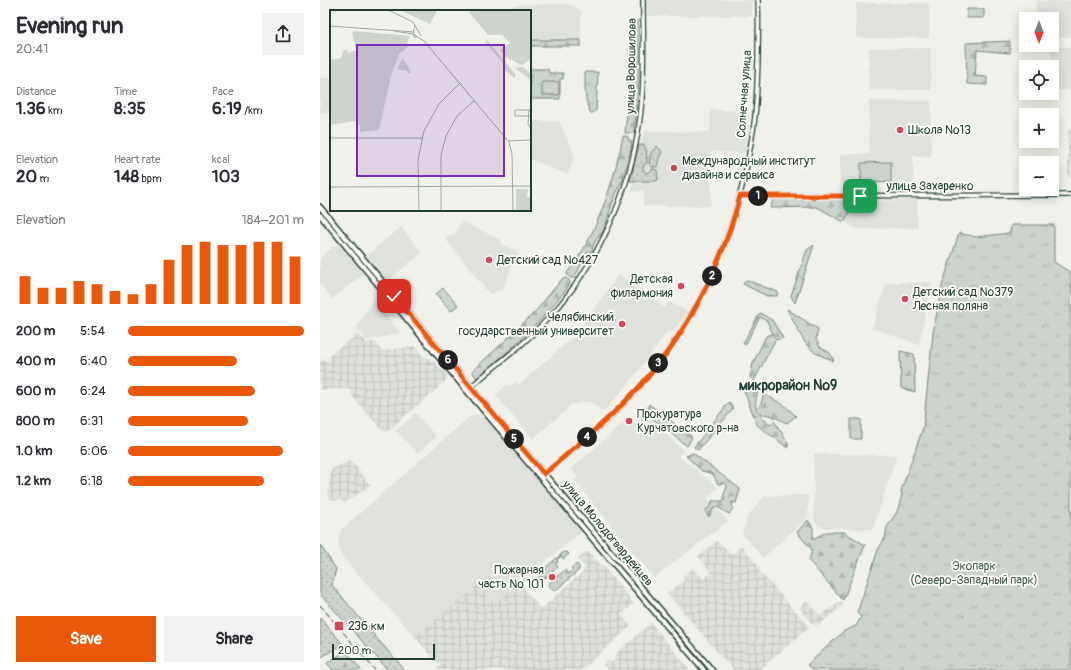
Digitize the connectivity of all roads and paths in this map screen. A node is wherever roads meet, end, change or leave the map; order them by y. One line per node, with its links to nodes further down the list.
1 (643, 0): 10 (street, улица Ворошилова)
2 (758, 0): 4 (street, Солнечная улица)
3 (1071, 195): 4 (street, улица Захаренко)
4 (740, 196): 12 (street, Солнечная улица)
5 (320, 207): 7 (main road, улица Молодогвардейцев)
6 (320, 215): 7 (main road, улица Молодогвардейцев)
7 (378, 280): 8 (main road, улица Молодогвардейцев); 9 (main road, улица Молодогвардейцев)
8 (459, 373): 9 (main road); 10 (main road, улица Молодогвардейцев)
9 (455, 377): 11 (main road, улица Молодогвардейцев)
10 (471, 388): 11 (main road); 12 (main road, улица Молодогвардейцев)
11 (467, 391): 12 (main road, улица Молодогвардейцев)
12 (542, 476): 13 (main road, улица Молодогвардейцев)
13 (646, 597): 14 (main road, улица Молодогвардейцев); 15 (main road, улица Молодогвардейцев)
14 (704, 670)
15 (712, 670)

